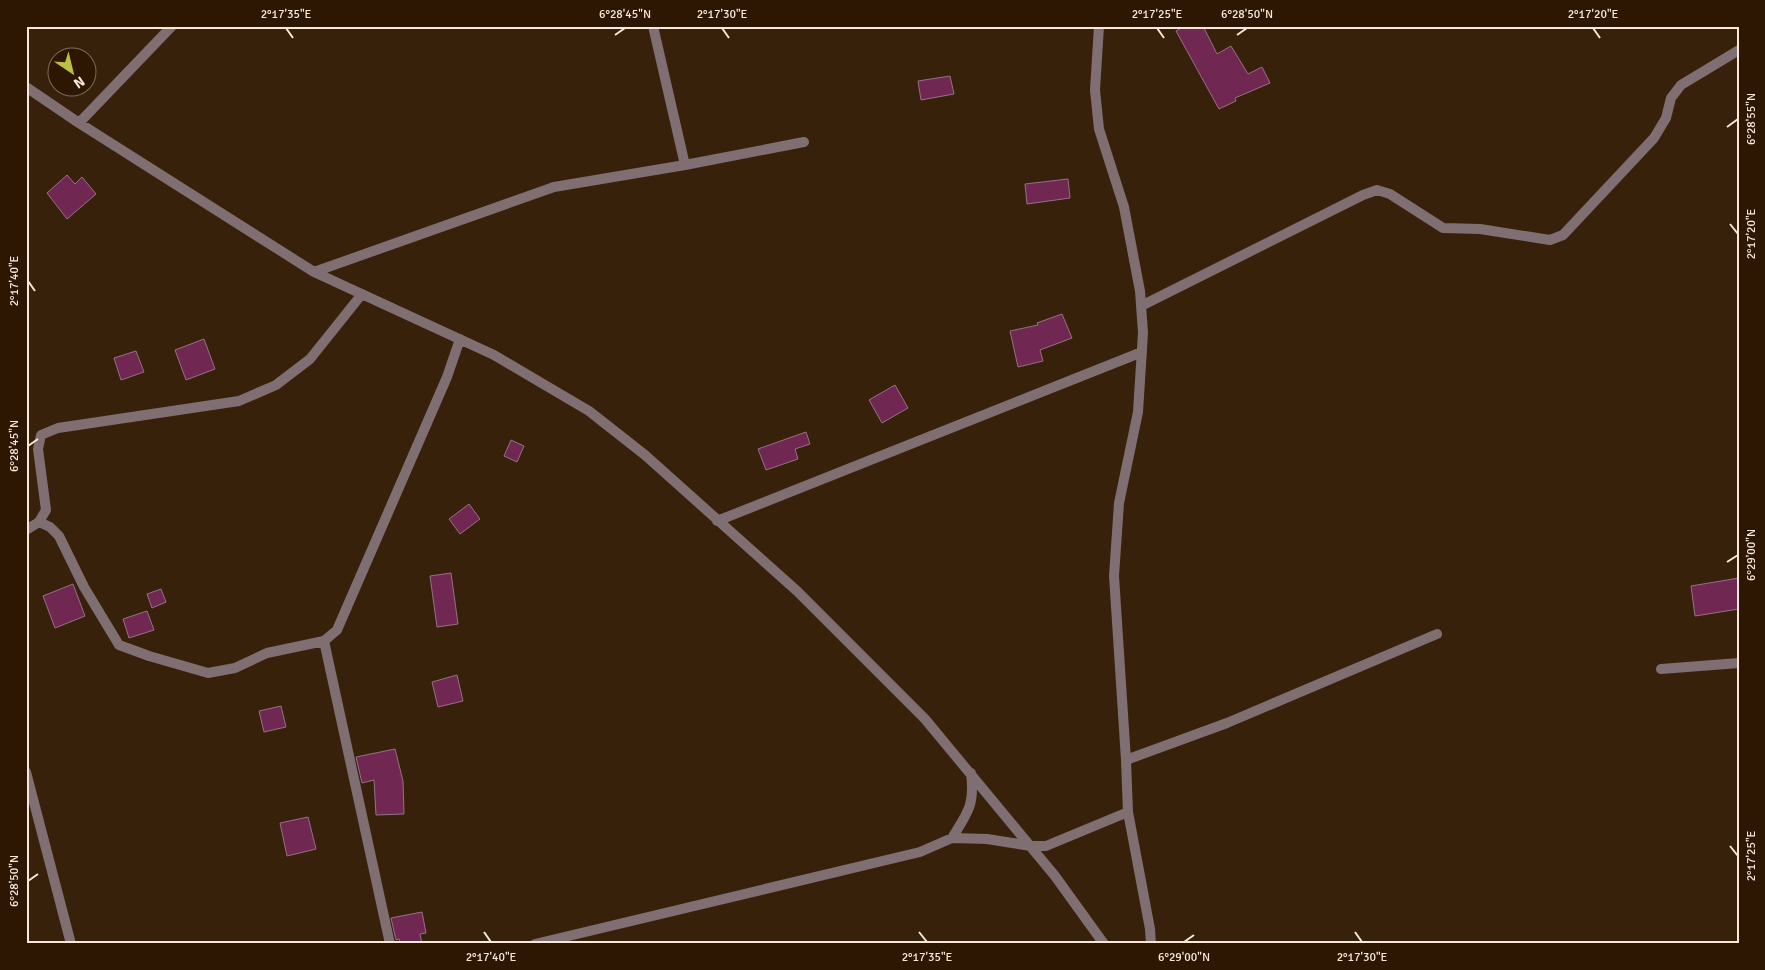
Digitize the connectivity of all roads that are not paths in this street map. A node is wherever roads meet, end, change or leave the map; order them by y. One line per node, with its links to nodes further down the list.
1 (172, 26): 6 (street)
2 (653, 26): 8 (street)
3 (1099, 26): 11 (street)
4 (1739, 50): 11 (street)
5 (26, 87): 6 (street)
6 (79, 124): 9 (street)
7 (804, 142): 8 (street)
8 (685, 166): 9 (street)
9 (314, 272): 10 (street)
10 (362, 294): 12 (street); 15 (street)
11 (1141, 306): 13 (street)
12 (460, 339): 14 (street); 18 (street)
13 (1142, 352): 14 (street); 21 (street)
14 (717, 521): 23 (street)
15 (38, 522): 16 (street); 18 (street)
16 (26, 530)
17 (1436, 634): 21 (street)
18 (324, 641): 28 (street)
19 (1739, 664): 20 (street)
20 (1661, 669)
21 (1126, 760): 24 (street)
22 (26, 772): 27 (street)
23 (971, 773): 25 (street); 26 (street)
24 (1128, 812): 26 (street); 31 (street)
25 (952, 838): 26 (street); 29 (street)
26 (1031, 846): 30 (street)
27 (71, 944)
28 (390, 944)
29 (535, 944)
30 (1104, 944)
31 (1150, 944)

